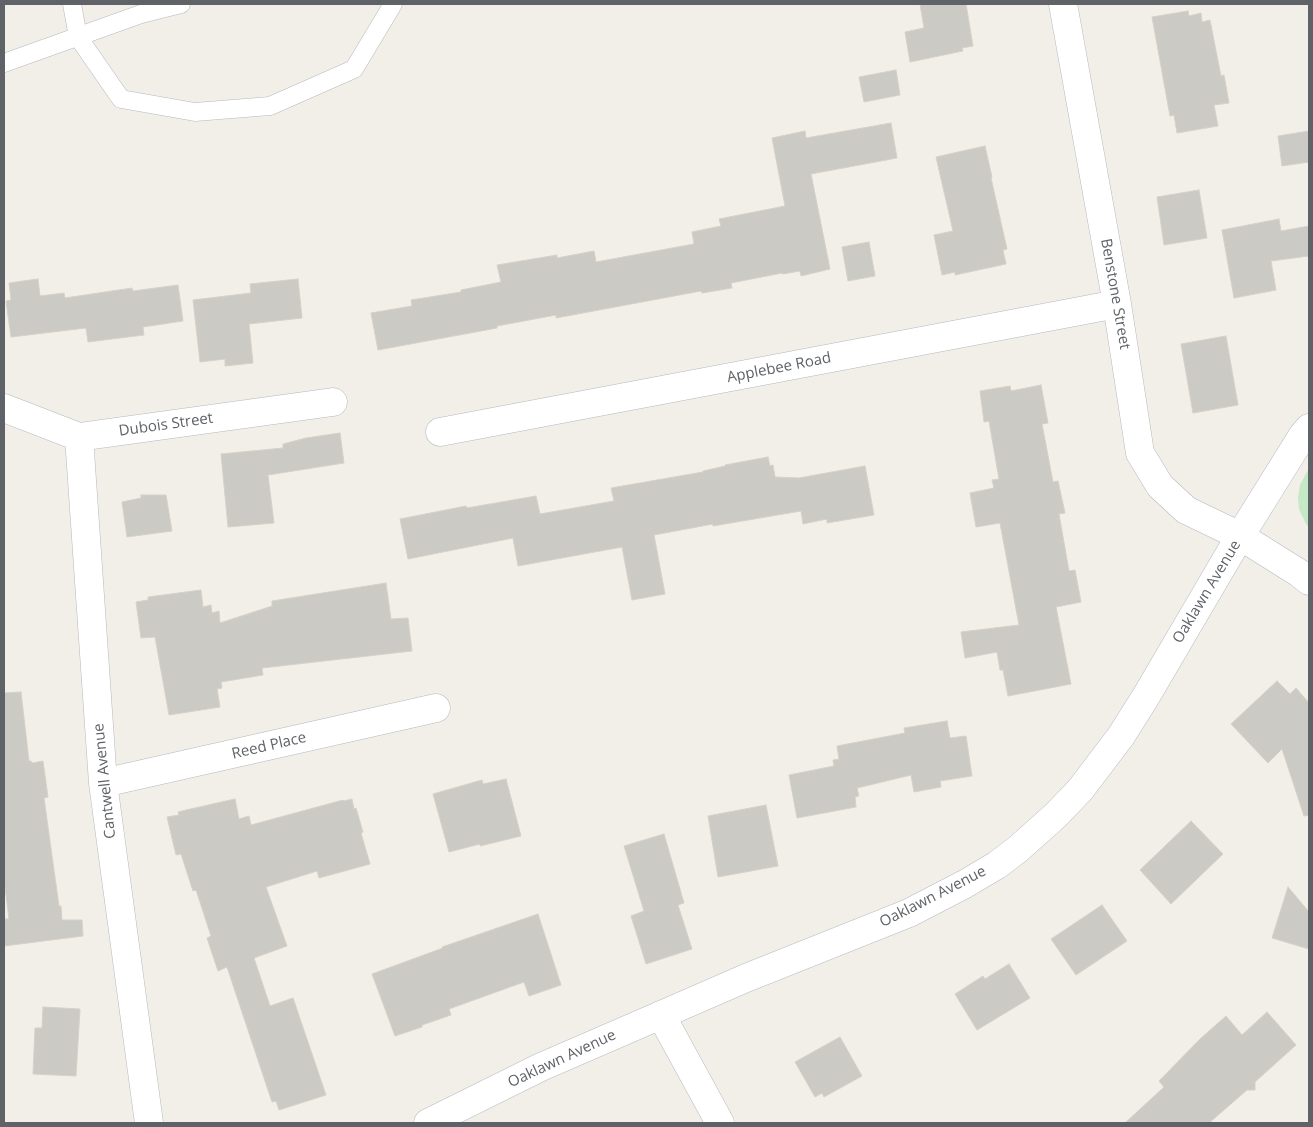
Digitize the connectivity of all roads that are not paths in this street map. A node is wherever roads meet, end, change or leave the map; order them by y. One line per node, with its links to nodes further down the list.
1 (72, 4): 5 (lane)
2 (393, 4): 5 (lane)
3 (1063, 4): 7 (street, Benstone Street)
4 (173, 5): 5 (lane)
5 (78, 37): 6 (lane)
6 (4, 63)
7 (1118, 304): 11 (street, Applebee Road); 13 (street, Benstone Street)
8 (333, 402): 12 (street, Dubois Street)
9 (4, 408): 12 (street, Dubois Street)
10 (1309, 428): 13 (street, Oaklawn Avenue)
11 (440, 432)
12 (78, 437): 16 (street, Cantwell Avenue)
13 (1240, 536): 14 (street, Benstone Street); 17 (street, Oaklawn Avenue)
14 (1309, 581)
15 (436, 708): 16 (street, Reed Place)
16 (103, 783): 18 (street, Cantwell Avenue)
17 (661, 1015): 19 (street, Oaklawn Avenue); 20 (street)
18 (149, 1123)
19 (428, 1123)
20 (720, 1123)

